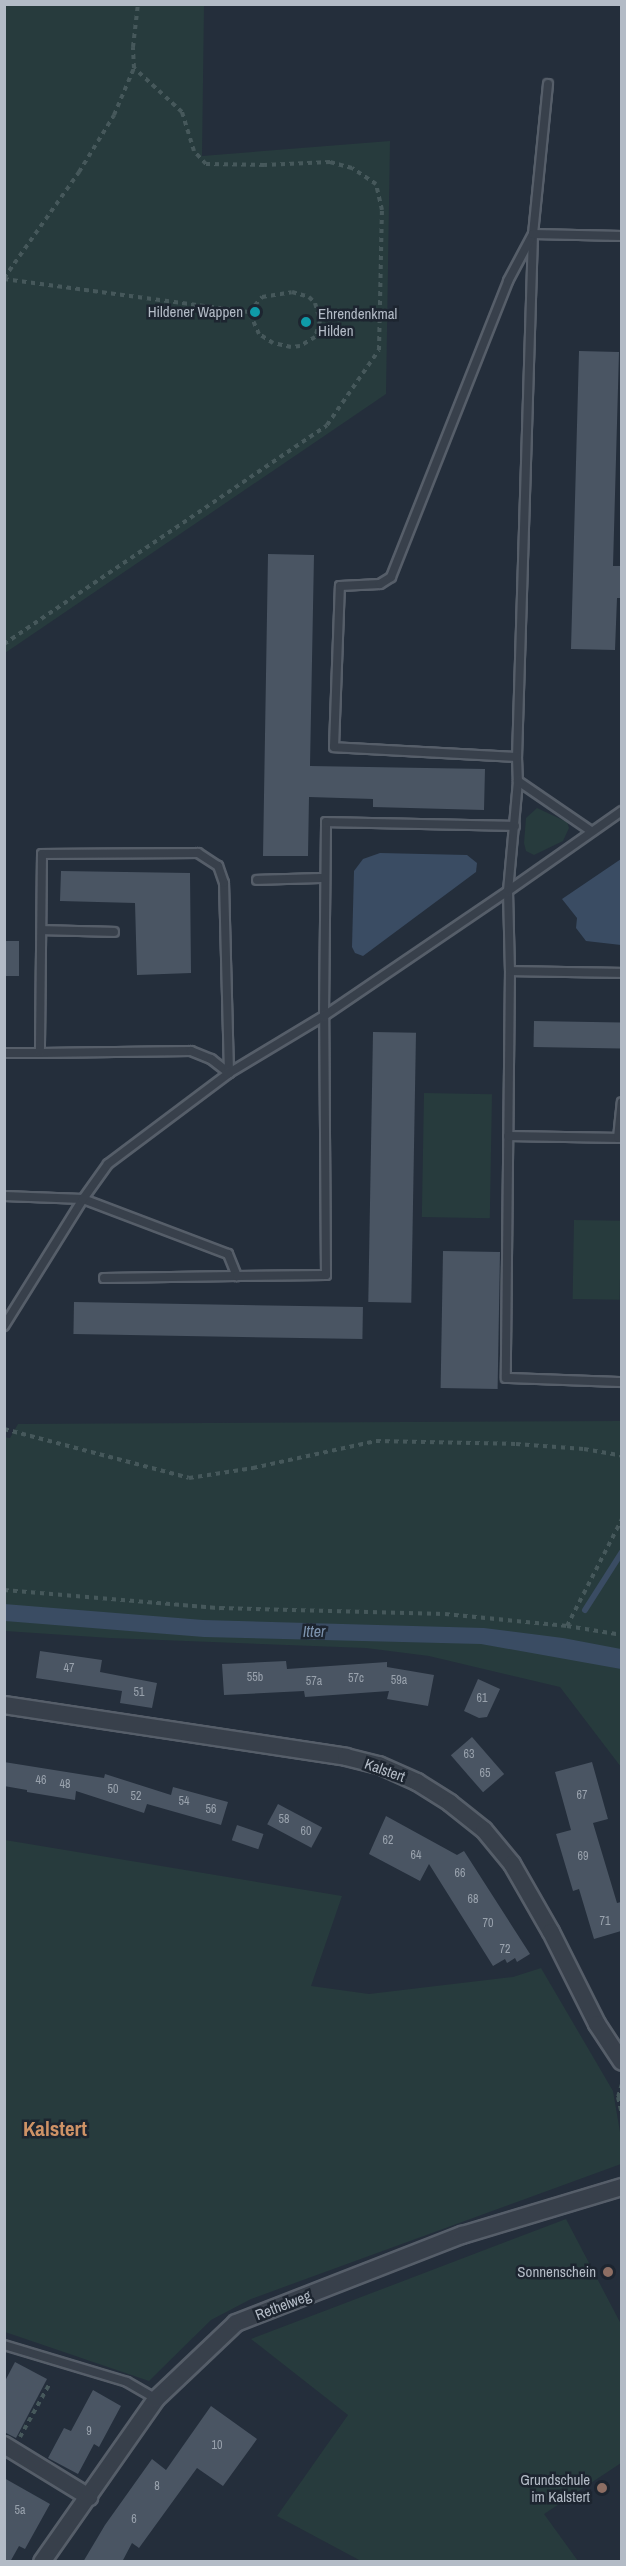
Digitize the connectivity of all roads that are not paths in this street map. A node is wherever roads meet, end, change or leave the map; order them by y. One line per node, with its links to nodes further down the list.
1 (548, 84): 2 (lane)
2 (533, 234): 3 (lane); 4 (lane); 4 (lane)
3 (621, 236)
4 (517, 757): 5 (lane)
5 (518, 781): 7 (lane); 8 (lane)
6 (621, 811): 8 (lane)
7 (515, 826): 9 (lane); 11 (lane)
8 (591, 831): 11 (lane)
9 (325, 878): 10 (lane); 16 (lane)
10 (257, 880)
11 (508, 891): 14 (lane); 16 (lane)
12 (42, 930): 13 (lane); 18 (lane); 19 (lane)
13 (114, 932)
14 (510, 971): 15 (lane); 21 (lane)
15 (621, 973)
16 (324, 1016): 19 (lane); 25 (lane)
17 (4, 1053): 18 (lane)
18 (40, 1053): 19 (lane)
19 (229, 1073): 24 (lane)
20 (621, 1102): 22 (lane)
21 (508, 1136): 22 (lane); 28 (lane)
22 (620, 1138)
23 (4, 1196): 24 (lane)
24 (83, 1199): 25 (lane); 27 (lane)
25 (237, 1276): 26 (lane)
26 (104, 1278)
27 (4, 1326)
28 (621, 1382)
29 (4, 1705): 30 (street, Kalstert)
30 (621, 2062)
31 (621, 2187): 33 (street, Rethelweg)
32 (4, 2345): 33 (lane)
33 (156, 2400): 35 (street, Rethelweg)
34 (8, 2447): 35 (street)
35 (89, 2497): 36 (street, Rethelweg)
36 (42, 2562)

